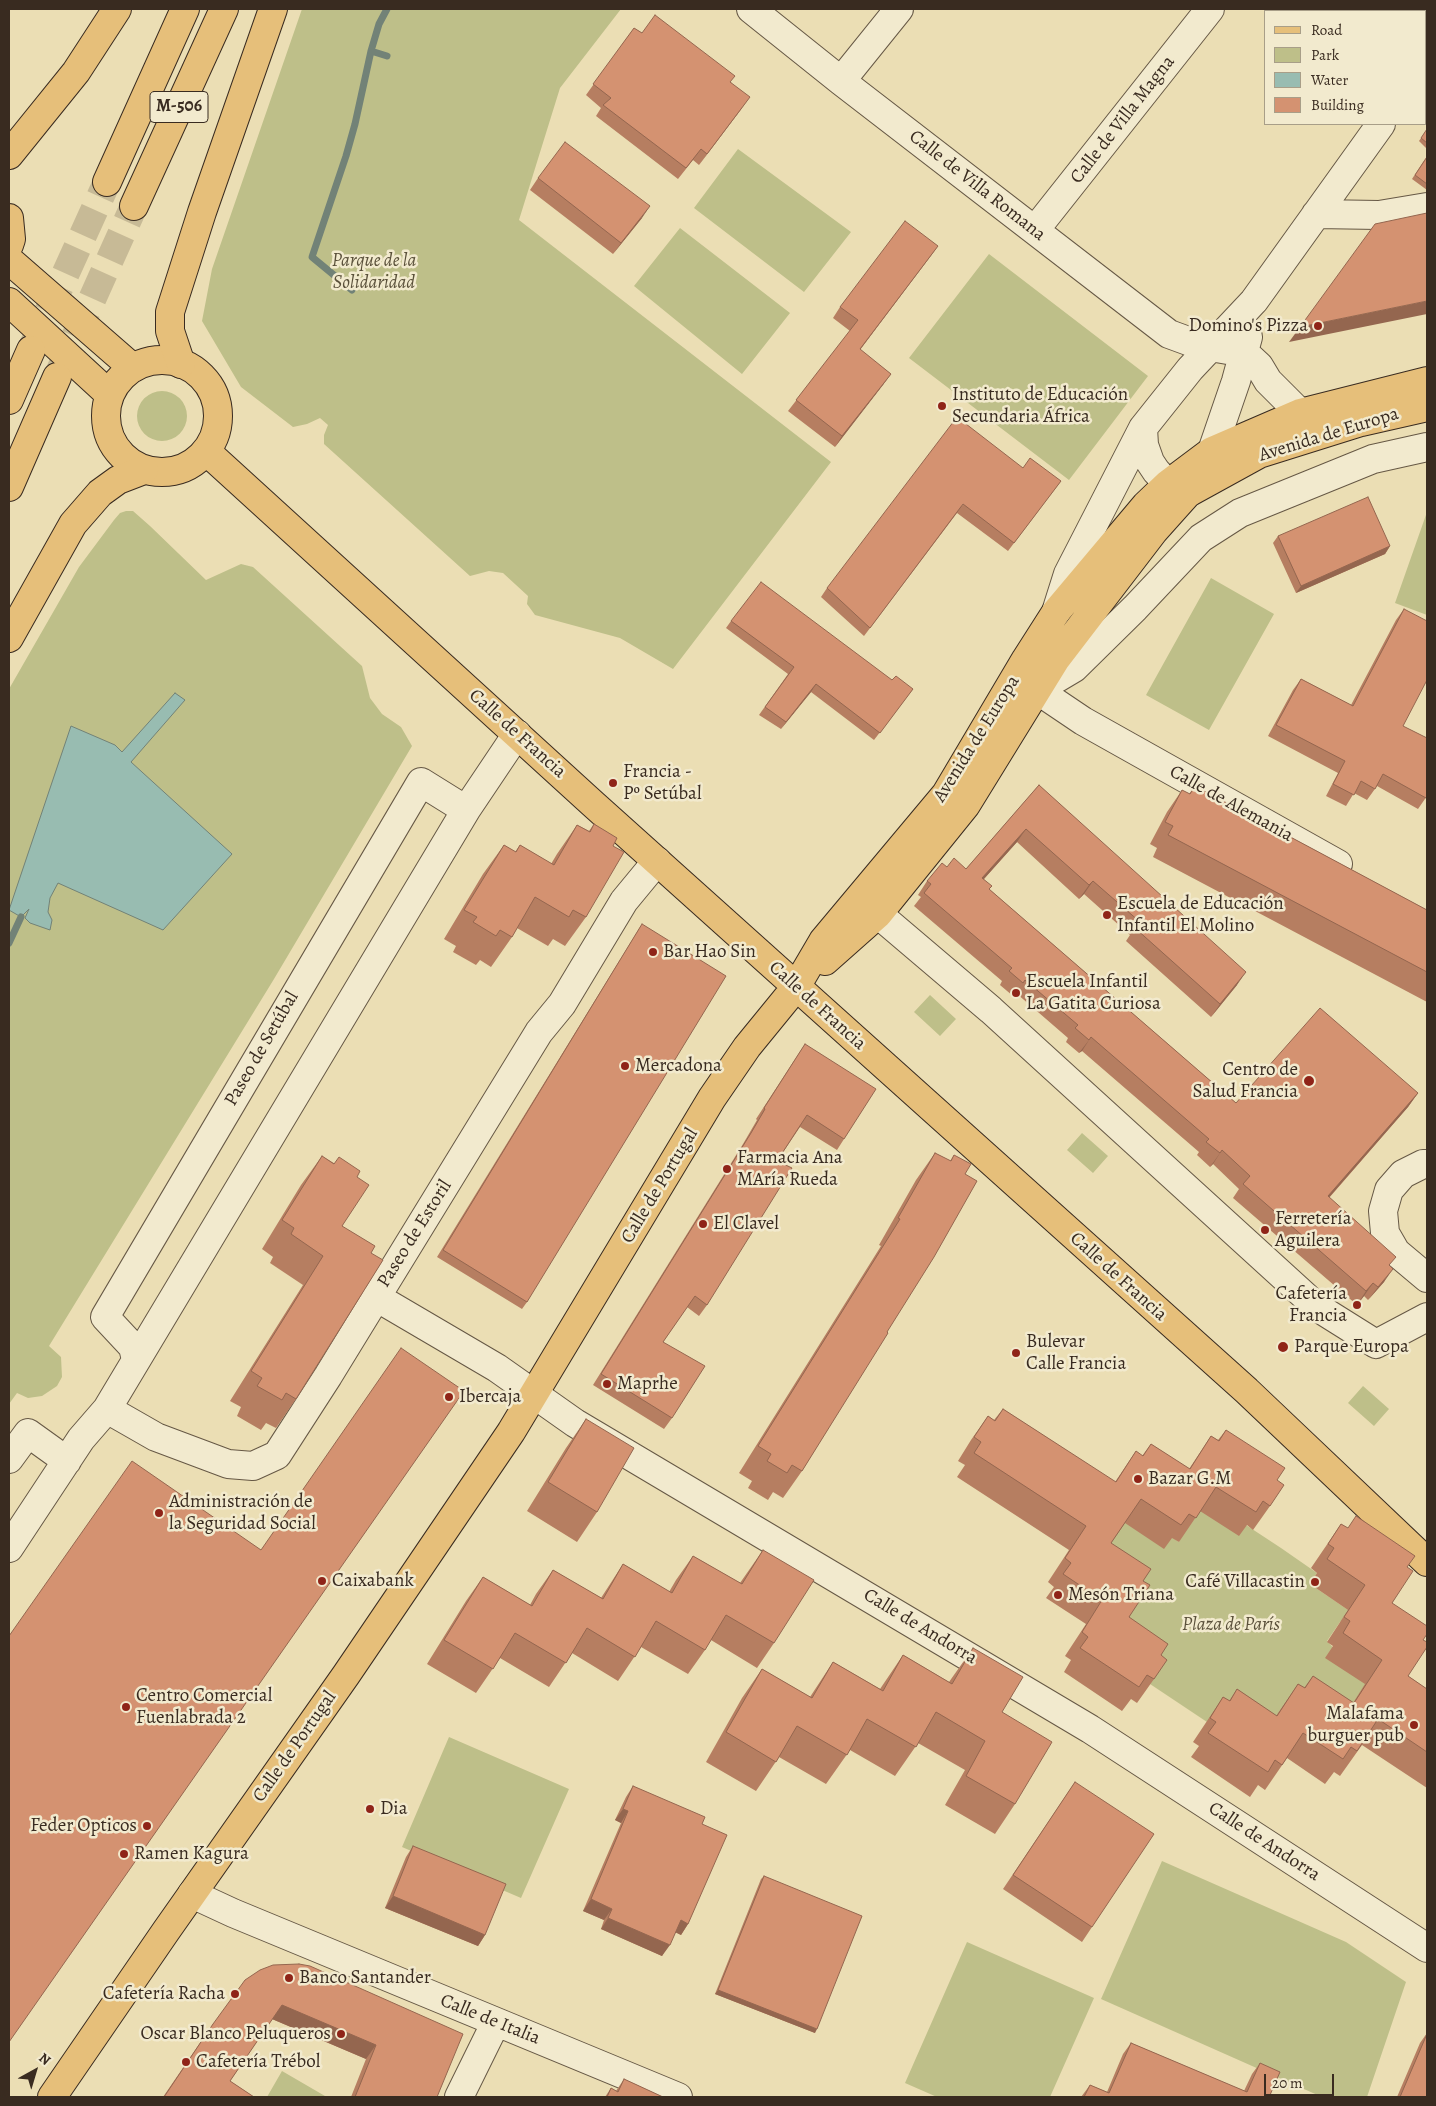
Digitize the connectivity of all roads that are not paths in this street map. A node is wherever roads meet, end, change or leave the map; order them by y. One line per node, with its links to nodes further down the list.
1 (117, 9): 10 (main road)
2 (185, 9): 11 (main road, M-506)
3 (224, 9): 12 (main road, M-506)
4 (274, 9): 24 (main road)
5 (751, 9): 8 (street, Calle de Villa Romana)
6 (899, 9): 8 (street)
7 (1210, 9): 16 (street, Calle de Villa Magna)
8 (842, 81): 16 (street, Calle de Villa Romana)
9 (1380, 125): 14 (street)
10 (9, 155)
11 (107, 182)
12 (134, 206)
13 (1427, 207): 14 (street)
14 (1316, 214): 19 (street)
15 (9, 218): 17 (main road)
16 (1035, 230): 21 (street, Calle de Villa Romana)
17 (9, 245)
18 (9, 260): 25 (main road)
19 (1254, 301): 21 (street); 23 (street)
20 (9, 302): 28 (main road)
21 (1211, 346): 23 (street, Calle de Villa Romana); 32 (street)
22 (31, 350): 29 (main road)
23 (1245, 353): 31 (street); 35 (street)
24 (181, 364): 25 (main road); 34 (main road)
25 (133, 368): 28 (main road)
26 (58, 377): 37 (main road)
27 (1427, 381): 31 (main road, Avenida de Europa)
28 (110, 395): 36 (main road)
29 (9, 400)
30 (1427, 406): 38 (main road, Avenida de Europa)
31 (1300, 413): 35 (main road, Avenida de Europa)
32 (1143, 428): 38 (street); 39 (street)
33 (1427, 447): 41 (street, Avenida de Europa)
34 (206, 451): 36 (main road); 42 (main road, Calle de Francia)
35 (1212, 451): 38 (street)
36 (144, 470): 40 (main road)
37 (9, 487)
38 (1178, 489): 39 (main road, Avenida de Europa); 41 (main road, Avenida de Europa)
39 (1056, 612): 47 (main road, Avenida de Europa)
40 (9, 638)
41 (1037, 690): 45 (street, Calle de Alemania); 46 (main road, Avenida de Europa)
42 (517, 734): 43 (street); 44 (main road, Calle de Francia)
43 (466, 810): 52 (street); 52 (street, Paseo de Setúbal)
44 (657, 861): 47 (main road, Calle de Francia); 50 (street, Paseo de Estoril)
45 (1362, 877)
46 (878, 914): 47 (main road, Avenida de Europa); 51 (street)
47 (796, 986): 53 (main road, Calle de Portugal); 58 (main road, Calle de Francia)
48 (1427, 1164): 49 (street)
49 (1427, 1278)
50 (376, 1297): 53 (street); 54 (street, Paseo de Estoril)
51 (1427, 1317)
52 (136, 1360): 54 (street)
53 (535, 1394): 59 (main road, Calle de Portugal); 60 (street, Calle de Andorra)
54 (107, 1409): 56 (street)
55 (9, 1459): 56 (street)
56 (67, 1461): 57 (street)
57 (9, 1548)
58 (1427, 1562)
59 (192, 1894): 61 (street, Calle de Italia); 62 (main road, Calle de Portugal)
60 (1427, 1948)
61 (496, 2022): 63 (street); 64 (street, Calle de Italia)
62 (52, 2097)
63 (459, 2097)
64 (678, 2097)

